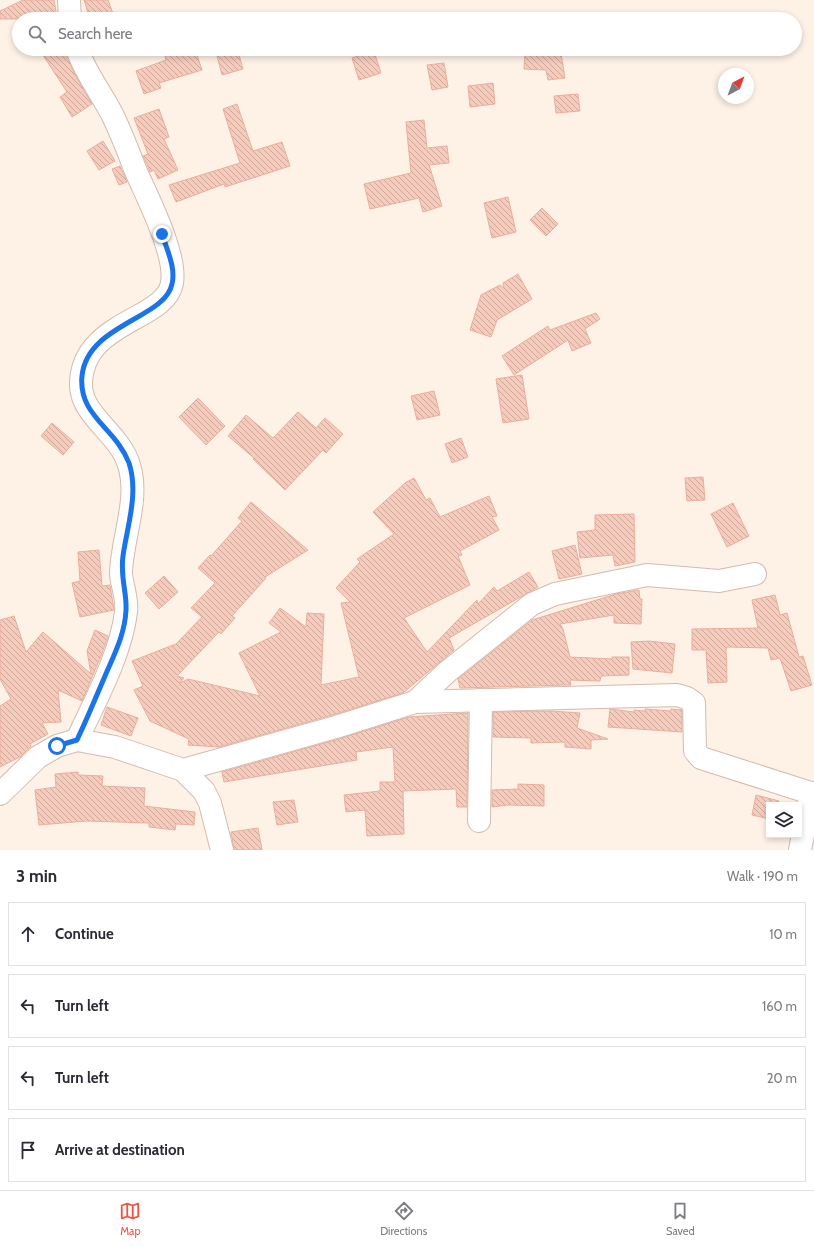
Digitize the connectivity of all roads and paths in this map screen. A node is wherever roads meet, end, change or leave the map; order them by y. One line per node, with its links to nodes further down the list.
1 (69, 0): 2 (street)
2 (70, 12)
3 (80, 56): 7 (street)
4 (755, 574): 6 (street)
5 (481, 700): 6 (street); 10 (street); 11 (street)
6 (415, 702): 8 (street)
7 (77, 740): 8 (street); 9 (street)
8 (183, 770): 12 (street)
9 (0, 794)
10 (812, 794): 13 (street)
11 (479, 821)
12 (222, 850)
13 (800, 850)

